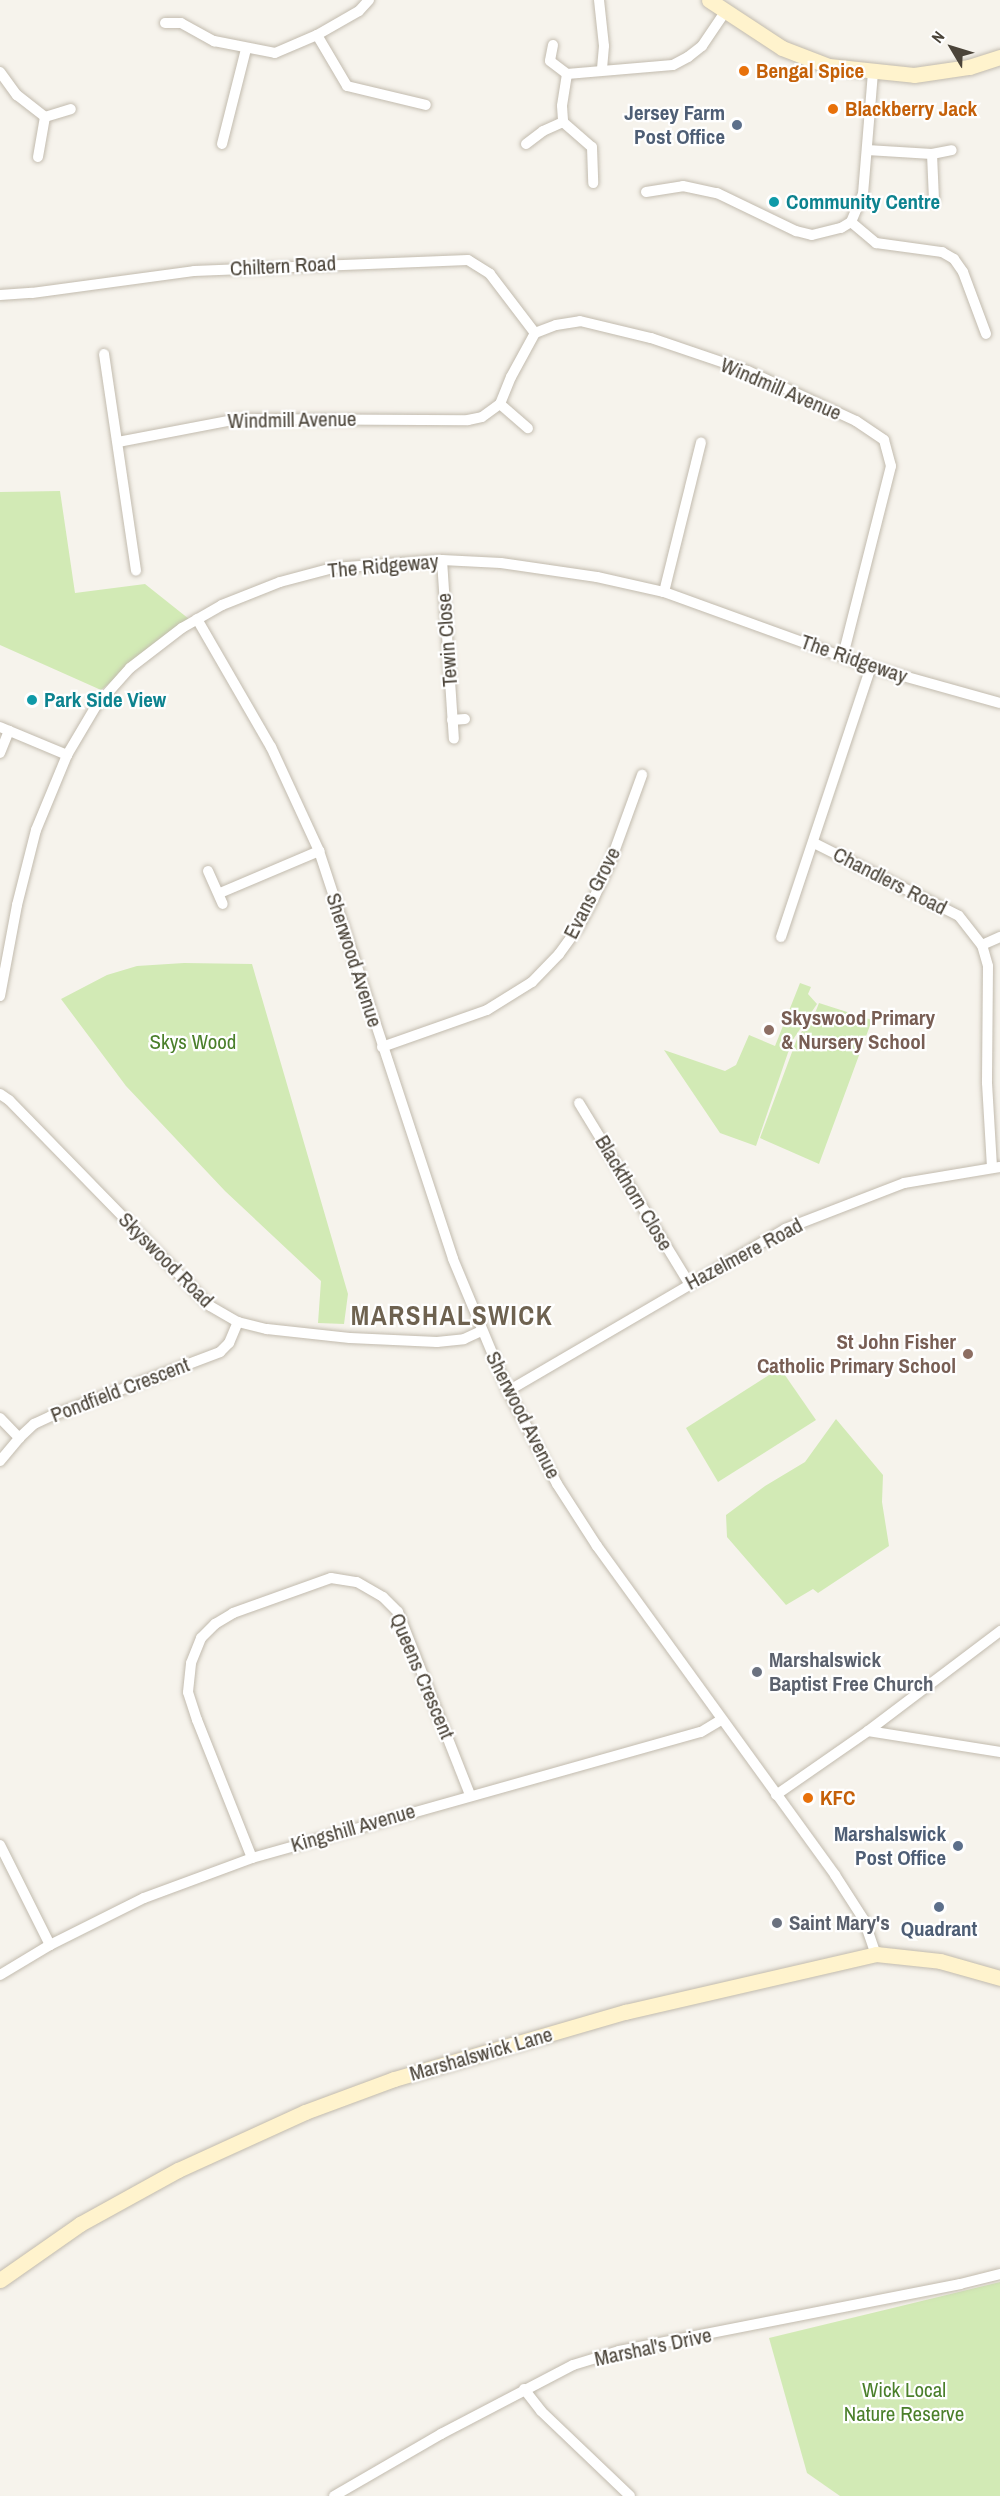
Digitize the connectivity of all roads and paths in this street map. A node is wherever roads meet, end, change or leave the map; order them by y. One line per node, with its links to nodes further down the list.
1 (369, 0): 6 (street)
2 (599, 0): 10 (street)
3 (709, 0): 4 (street)
4 (725, 12): 10 (street); 12 (street)
5 (165, 23): 8 (street)
6 (317, 35): 8 (street); 14 (street)
7 (553, 45): 13 (street)
8 (246, 49): 18 (street)
9 (1000, 57): 12 (street)
10 (602, 69): 13 (street)
11 (0, 72): 16 (street)
12 (873, 72): 20 (street)
13 (567, 74): 17 (street)
14 (426, 105)
15 (71, 109): 16 (street)
16 (45, 117): 23 (street)
17 (563, 122): 19 (street); 24 (street)
18 (222, 144)
19 (526, 144)
20 (867, 150): 22 (street); 27 (street)
21 (952, 150): 22 (street)
22 (932, 154): 26 (street)
23 (38, 158)
24 (593, 183)
25 (646, 192): 27 (street)
26 (934, 200)
27 (850, 222): 30 (street)
28 (0, 295): 29 (street, Chiltern Road)
29 (535, 333): 32 (street); 40 (street, Windmill Avenue)
30 (986, 334)
31 (104, 354): 34 (street)
32 (500, 404): 33 (street); 34 (street, Windmill Avenue)
33 (528, 428)
34 (118, 442): 37 (street)
35 (701, 443): 38 (street)
36 (442, 560): 38 (street, The Ridgeway); 39 (street, The Ridgeway); 44 (street, Tewin Close)
37 (136, 571)
38 (664, 592): 40 (street, The Ridgeway)
39 (197, 619): 48 (street, The Ridgeway); 51 (street, Sherwood Avenue)
40 (843, 656): 41 (street, The Ridgeway)
41 (871, 667): 42 (street, The Ridgeway); 50 (street, Chandlers Road)
42 (1000, 703)
43 (465, 719): 44 (street)
44 (452, 720): 46 (street, Tewin Close)
45 (5, 729): 47 (street); 48 (street)
46 (454, 739)
47 (0, 753)
48 (67, 755): 56 (street, The Ridgeway)
49 (642, 775): 57 (street, Evans Grove)
50 (814, 843): 53 (street, Chandlers Road); 55 (street, Chandlers Road)
51 (319, 851): 52 (street); 57 (street, Sherwood Avenue)
52 (208, 871)
53 (781, 937)
54 (1000, 937): 55 (street)
55 (982, 945): 60 (street, Chandlers Road)
56 (0, 996)
57 (382, 1047): 63 (street, Sherwood Avenue)
58 (0, 1094): 62 (street, Skyswood Road)
59 (579, 1103): 61 (street, Blackthorn Close)
60 (996, 1167): 61 (street, Hazelmere Road)
61 (689, 1283): 64 (street, Hazelmere Road)
62 (238, 1322): 63 (street, Skyswood Road); 66 (street, Pondfield Crescent)
63 (482, 1331): 64 (street, Sherwood Avenue)
64 (508, 1391): 69 (street, Sherwood Avenue)
65 (0, 1418): 66 (street)
66 (19, 1438): 67 (street, Pondfield Crescent)
67 (0, 1461)
68 (1000, 1631): 70 (street)
69 (721, 1720): 72 (street, Kingshill Avenue); 73 (street, Sherwood Avenue)
70 (867, 1731): 71 (street); 73 (street)
71 (1000, 1752)
72 (470, 1795): 75 (street, Kingshill Avenue); 75 (street, Queens Crescent)
73 (776, 1795): 77 (street, Sherwood Avenue)
74 (0, 1845): 76 (street)
75 (252, 1858): 76 (street, Kingshill Avenue)
76 (50, 1945): 78 (street, Kingshill Avenue)
77 (876, 1954): 79 (street, Marshalswick Lane); 81 (street, Marshalswick Lane)
78 (0, 1975)
79 (1000, 1978)
80 (1000, 2274): 82 (street, Marshal's Drive)
81 (0, 2280)
82 (524, 2389): 83 (street, Marshal's Drive); 84 (street)
83 (334, 2496)
84 (630, 2496)

